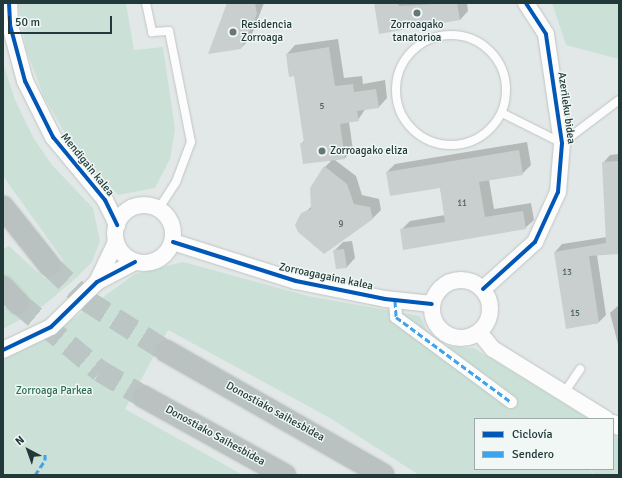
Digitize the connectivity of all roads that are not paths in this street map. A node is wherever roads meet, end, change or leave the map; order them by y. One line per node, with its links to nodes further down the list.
1 (9, 3): 7 (street, Mendigain kalea)
2 (146, 3): 10 (lane)
3 (526, 3): 6 (street, Azerileku bidea)
4 (619, 100): 6 (lane)
5 (502, 113): 5 (lane); 6 (lane)
6 (562, 143): 18 (street, Azerileku bidea)
7 (105, 200): 9 (street, Mendigain kalea); 11 (street, Mendigain kalea)
8 (3, 207): 15 (highway)
9 (133, 207): 10 (street); 11 (street)
10 (159, 208): 13 (street)
11 (116, 225): 12 (street)
12 (116, 242): 14 (street); 16 (street)
13 (173, 242): 14 (street); 19 (street, Zorroagagaina kalea)
14 (135, 262): 16 (street)
15 (50, 266)
16 (97, 282): 23 (street)
17 (3, 287): 20 (highway)
18 (483, 289): 21 (street); 22 (street)
19 (395, 301): 21 (street, Zorroagagaina kalea); 28 (street)
20 (18, 303)
21 (432, 304): 22 (street)
22 (478, 332): 26 (street)
23 (3, 350)
24 (166, 351): 31 (highway, Donostiako saihesbidea)
25 (580, 369): 26 (lane)
26 (564, 393): 29 (street)
27 (144, 397): 30 (highway, Donostiako Saihesbidea)
28 (512, 402)
29 (604, 418)
30 (285, 475)
31 (383, 475)

